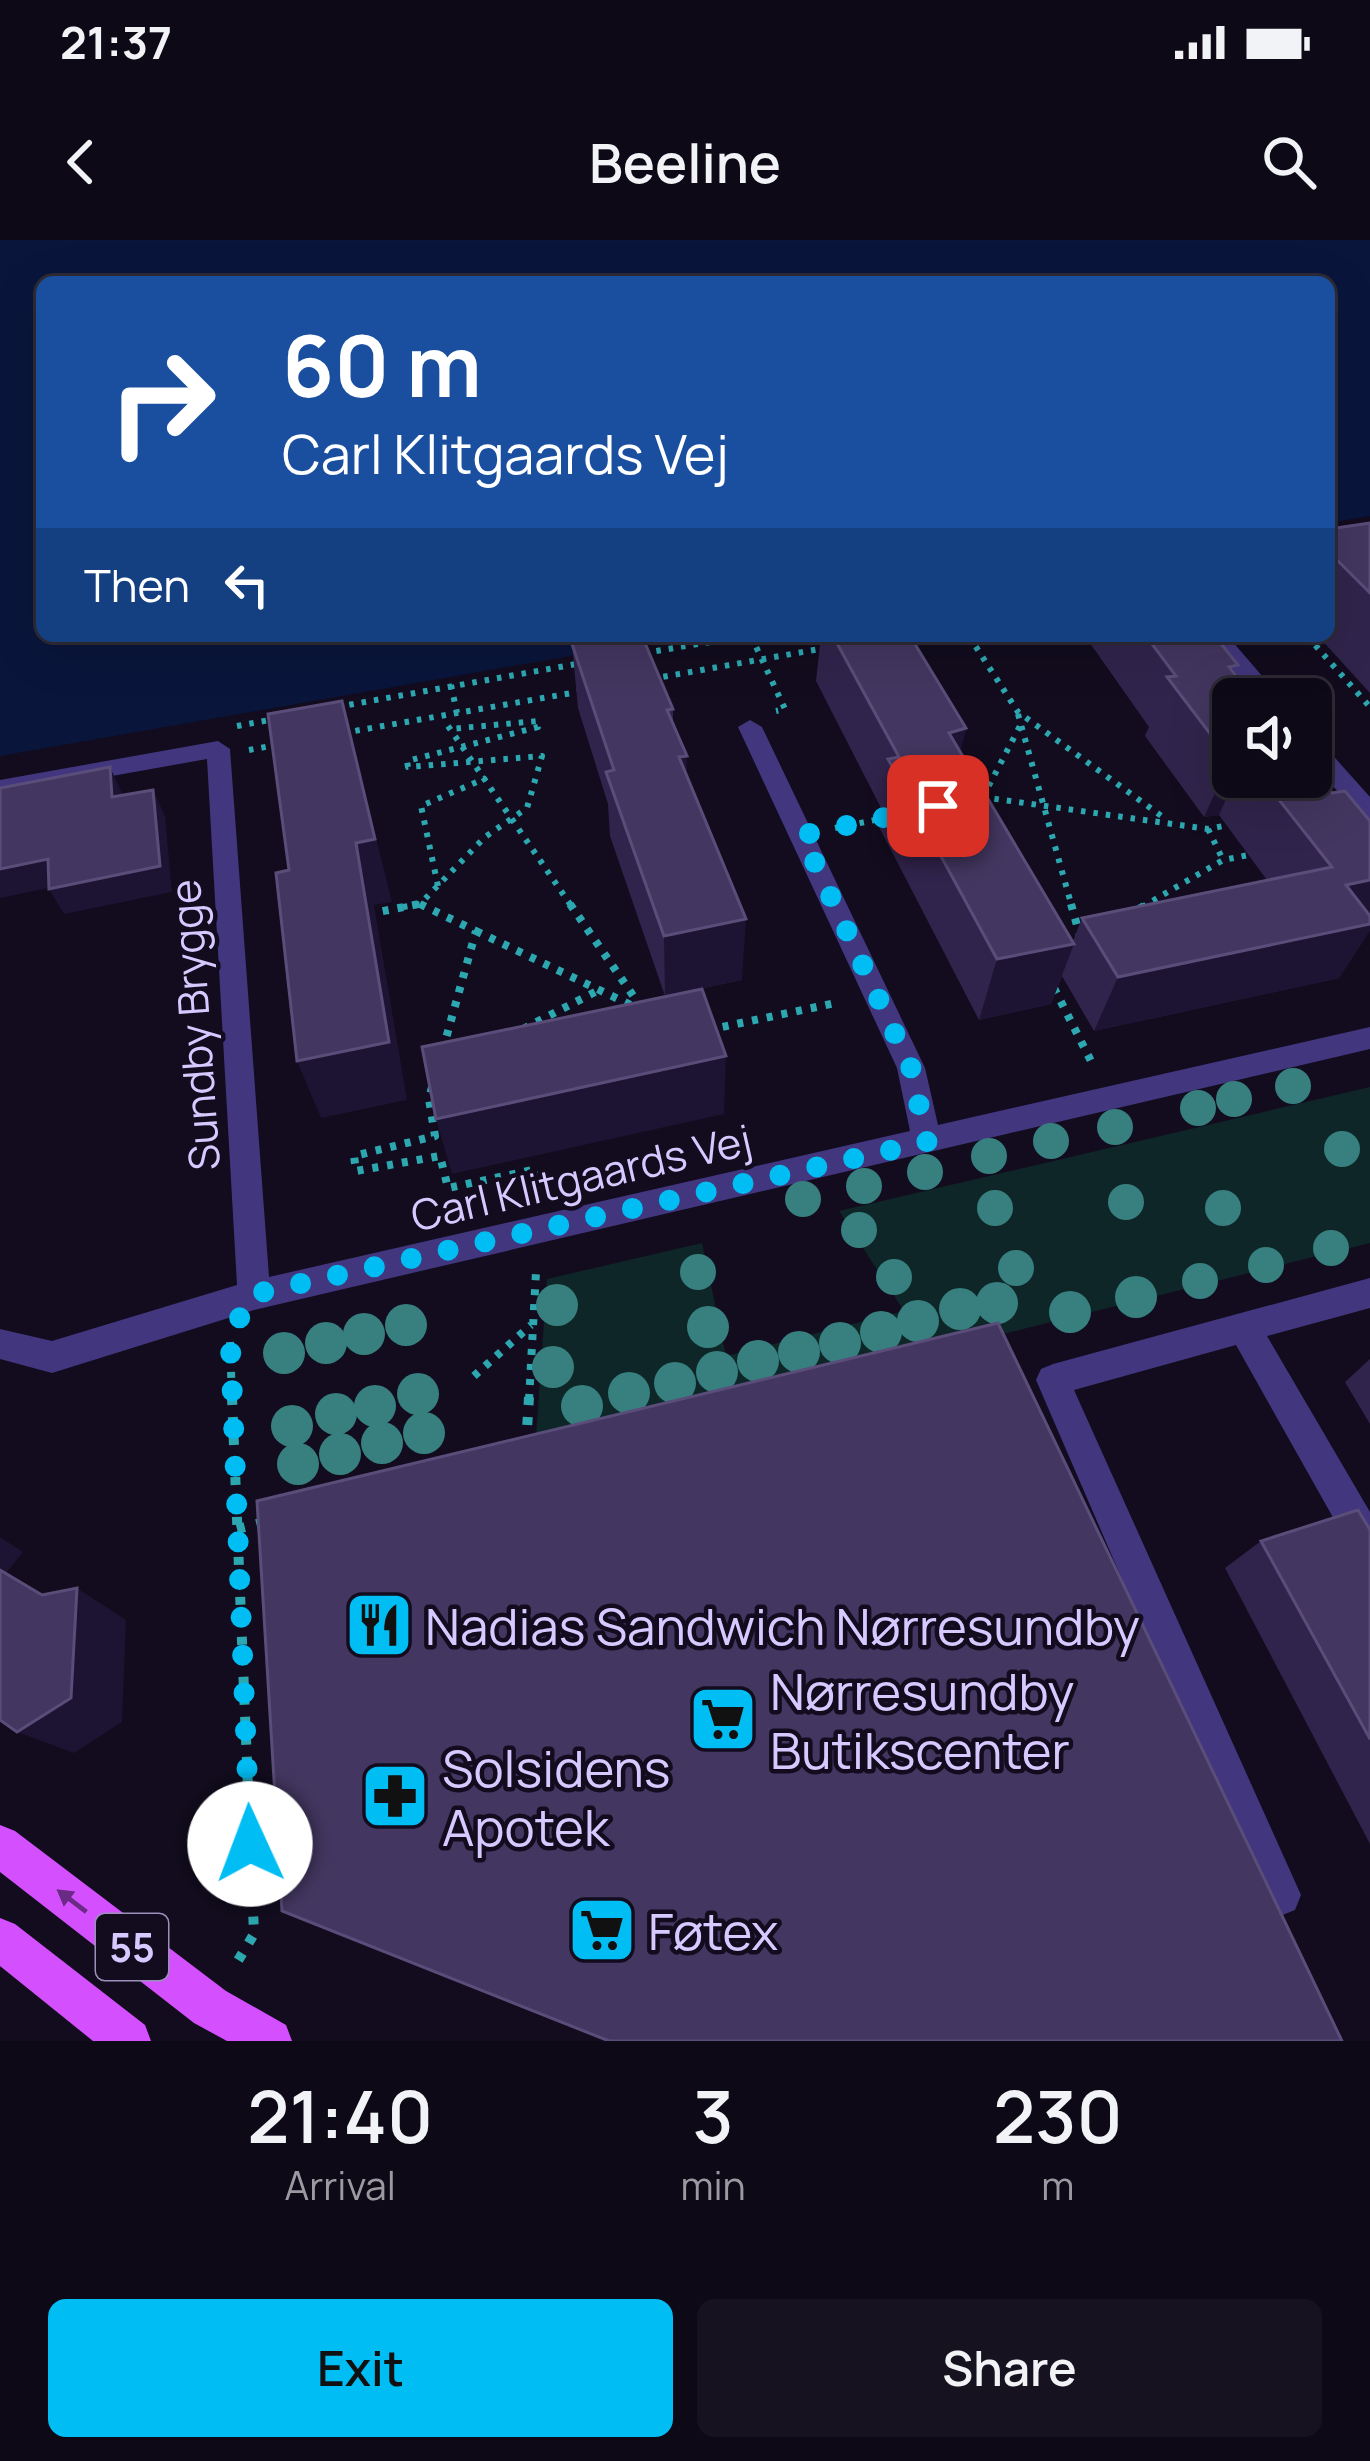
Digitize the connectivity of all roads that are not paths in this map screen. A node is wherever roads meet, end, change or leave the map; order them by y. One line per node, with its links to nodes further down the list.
1 (1224, 646): 2 (street)
2 (1252, 678)
3 (750, 727): 8 (street)
4 (1332, 769): 6 (street)
5 (0, 788): 10 (street, Sundby Brygge)
6 (1370, 813)
7 (1370, 1038): 8 (street, Carl Klitgaards Vej)
8 (927, 1142): 10 (street, Carl Klitgaards Vej)
9 (1370, 1293): 11 (street)
10 (254, 1294): 12 (street, Carl Klitgaards Vej)
11 (1244, 1327): 13 (street); 15 (street)
12 (0, 1344)
13 (1370, 1547)
14 (0, 1846): 18 (main road, 55, one-way to 14)
15 (1280, 1895)
16 (0, 1939): 17 (main road, 55)
17 (129, 2041)
18 (270, 2041)

